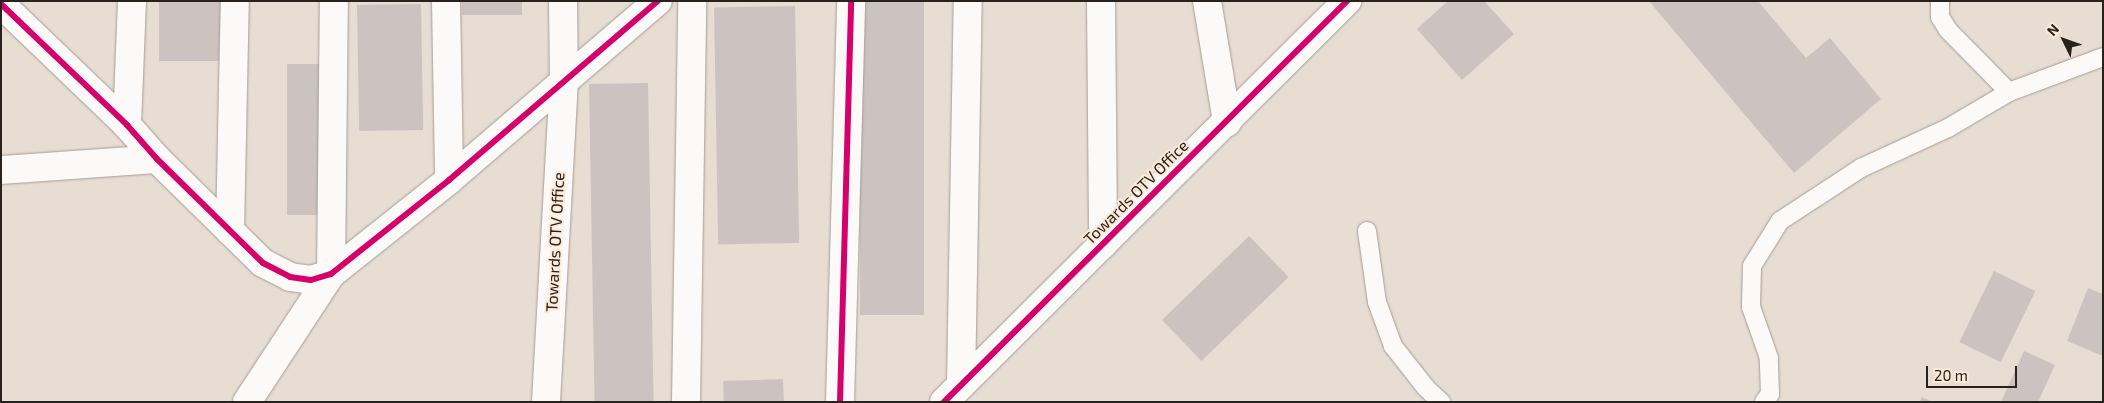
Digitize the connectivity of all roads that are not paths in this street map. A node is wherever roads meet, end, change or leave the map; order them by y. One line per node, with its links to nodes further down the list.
1 (132, 1): 19 (street)
2 (235, 1): 23 (street)
3 (334, 1): 26 (street)
4 (446, 1): 22 (street)
5 (563, 1): 16 (street, Towards OTV Office)
6 (658, 1): 16 (street)
7 (692, 1): 31 (street)
8 (852, 1): 32 (street)
9 (968, 1): 27 (street)
10 (1101, 1): 25 (street)
11 (1207, 1): 18 (street)
12 (1940, 1): 17 (lane)
13 (1, 4): 19 (street)
14 (1339, 5): 18 (street, Towards OTV Office)
15 (2103, 57): 17 (lane)
16 (564, 82): 22 (street); 30 (street, Towards OTV Office)
17 (2009, 92): 28 (lane)
18 (1227, 122): 25 (street, Towards OTV Office)
19 (127, 125): 20 (street)
20 (157, 159): 21 (street); 23 (street)
21 (1, 170)
22 (449, 180): 26 (street)
23 (230, 231): 26 (street)
24 (1368, 231): 33 (lane)
25 (1103, 244): 27 (street, Towards OTV Office)
26 (331, 274): 29 (street)
27 (952, 393)
28 (1770, 399)
29 (247, 402)
30 (546, 402)
31 (686, 402)
32 (840, 402)
33 (1441, 402)

